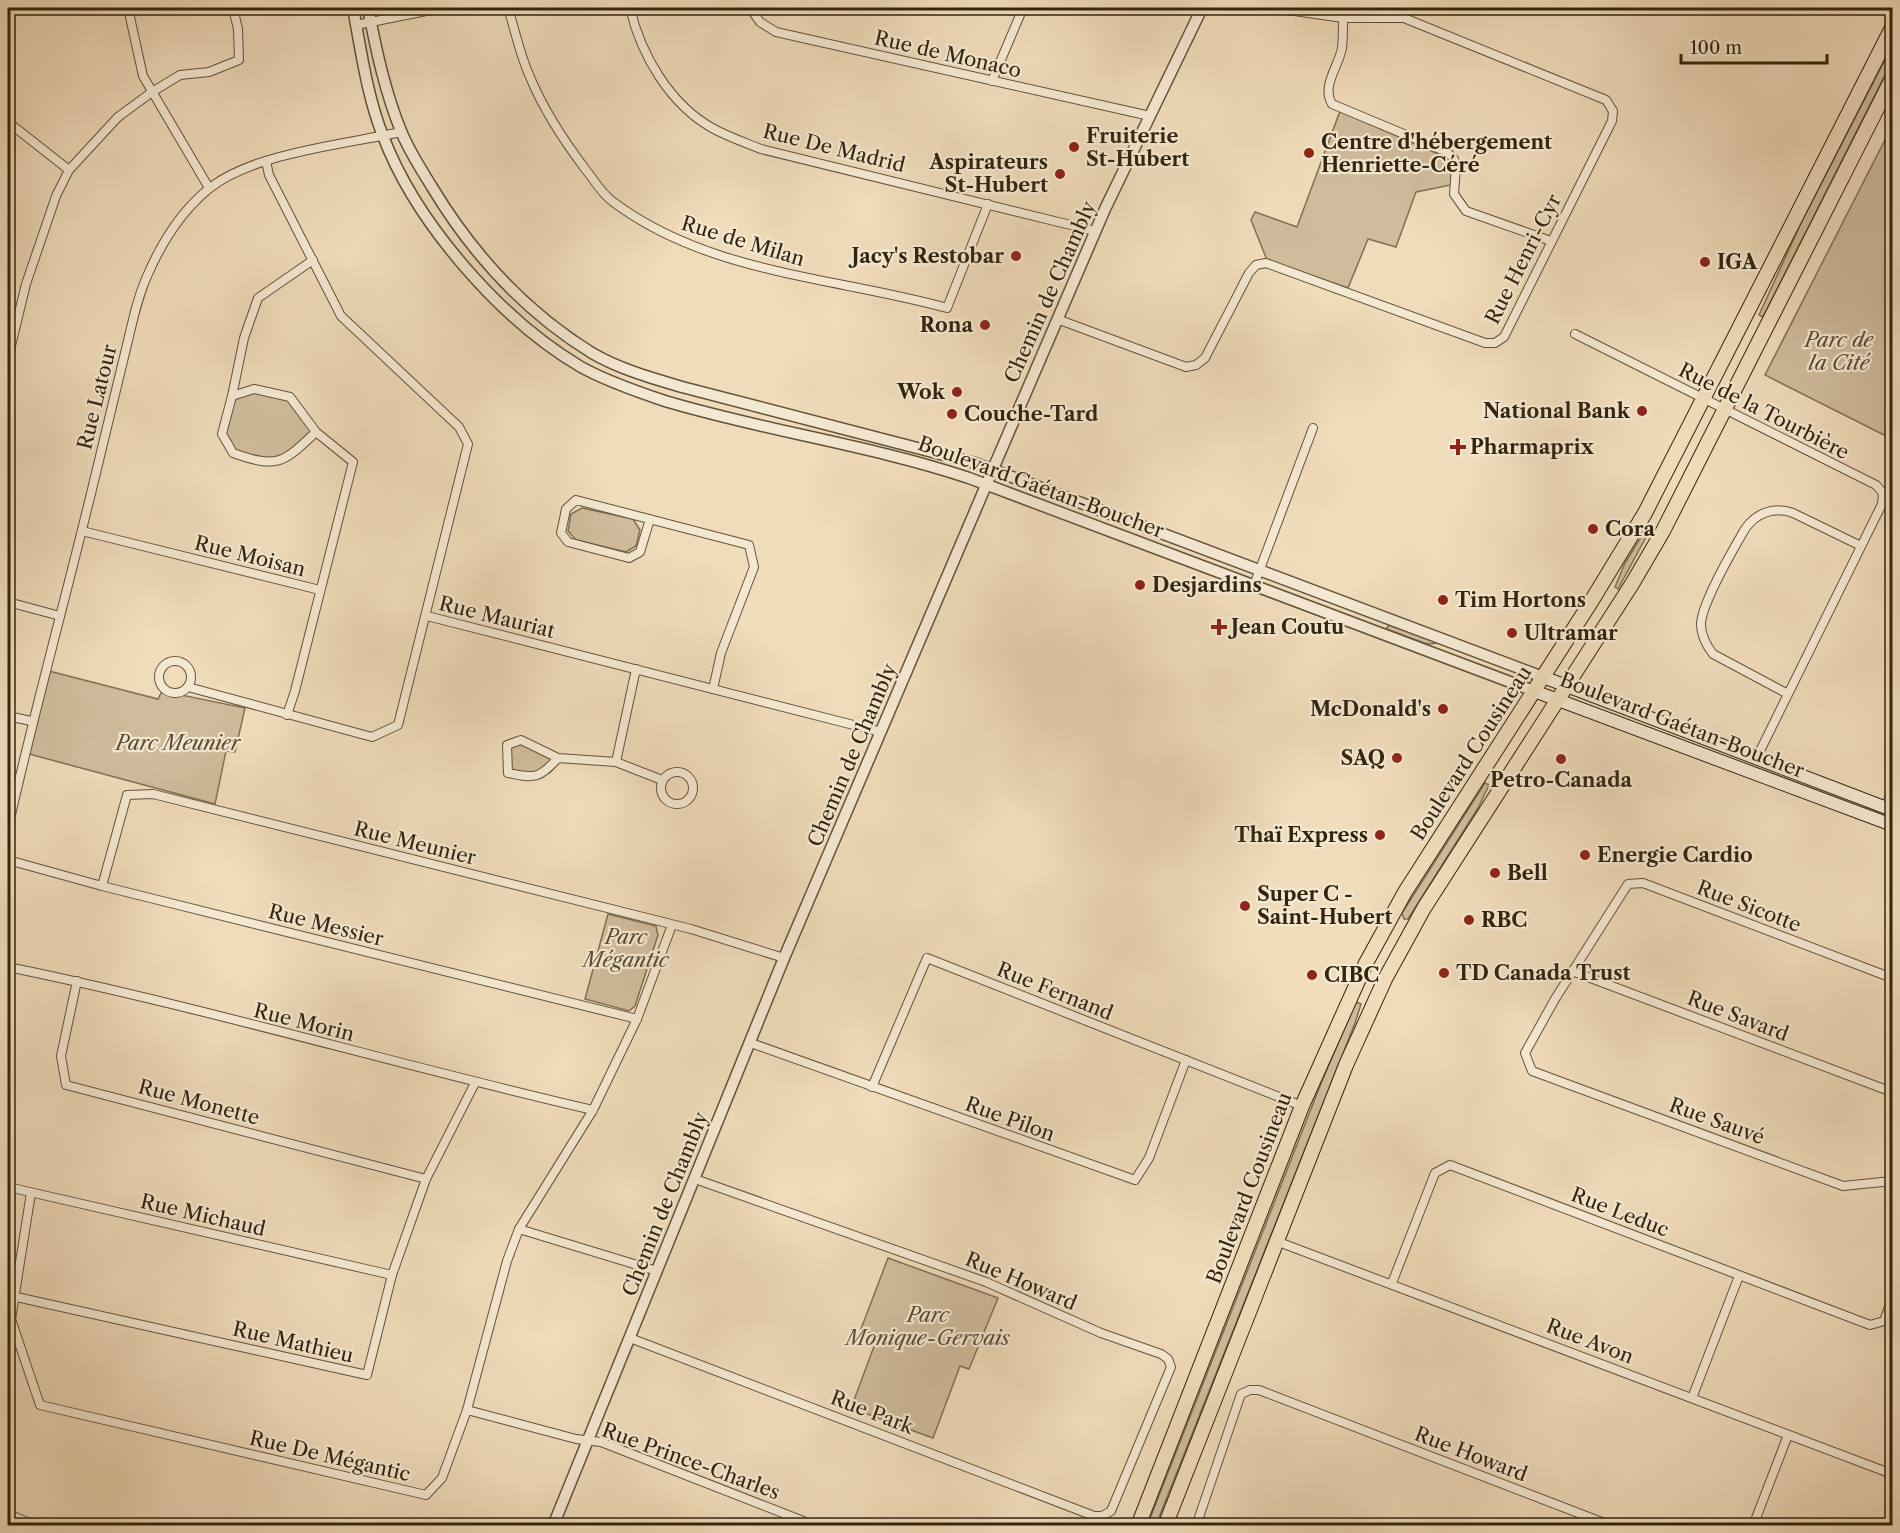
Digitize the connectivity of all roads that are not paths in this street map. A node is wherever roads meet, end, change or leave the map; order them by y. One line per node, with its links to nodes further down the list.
1 (128, 8): 18 (street)
2 (233, 8): 18 (street)
3 (353, 8): 14 (street, Boulevard Gaétan-Boucher)
4 (368, 8): 13 (street, Boulevard Gaétan-Boucher)
5 (441, 8): 13 (street)
6 (508, 8): 26 (street, Rue de Milan)
7 (630, 8): 26 (street, Rue De Madrid)
8 (750, 8): 17 (street, Rue de Monaco)
9 (1023, 8): 17 (street)
10 (1202, 8): 19 (street, Chemin de Chambly)
11 (1274, 8): 12 (street, Rue Henri-Cyr)
12 (1343, 18): 28 (street); 28 (street, Rue Henri-Cyr)
13 (371, 21): 14 (street); 21 (street, Boulevard Gaétan-Boucher)
14 (356, 24): 22 (street, Boulevard Gaétan-Boucher)
15 (1893, 28): 34 (main road, Boulevard Cousineau)
16 (1893, 79): 35 (main road)
17 (992, 81): 19 (street, Rue de Monaco)
18 (152, 92): 24 (street); 25 (street)
19 (1150, 116): 27 (street, Chemin de Chambly)
20 (8, 122): 24 (street)
21 (401, 132): 22 (street, Rue Latour); 38 (street, Boulevard Gaétan-Boucher)
22 (382, 136): 23 (street, Rue Latour); 39 (street, Boulevard Gaétan-Boucher)
23 (266, 161): 25 (street, Rue Latour); 29 (street)
24 (69, 170): 32 (street)
25 (209, 188): 41 (street, Rue Latour)
26 (988, 204): 27 (street, Rue De Madrid)
27 (1095, 231): 30 (street, Chemin de Chambly)
28 (1551, 241): 30 (street, Rue Henri-Cyr)
29 (313, 260): 33 (street); 48 (street)
30 (1057, 319): 38 (street, Chemin de Chambly)
31 (1575, 334): 34 (street, Rue de la Tourbière)
32 (8, 358)
33 (232, 396): 37 (street); 37 (street)
34 (1703, 399): 35 (street, Rue de la Tourbière); 52 (main road, Boulevard Cousineau)
35 (1725, 410): 42 (street, Rue de la Tourbière); 53 (main road)
36 (1313, 428): 43 (street)
37 (316, 432): 45 (street)
38 (993, 470): 39 (street, Chemin de Chambly); 43 (street, Boulevard Gaétan-Boucher)
39 (987, 484): 44 (street, Boulevard Gaétan-Boucher); 62 (street, Chemin de Chambly)
40 (650, 519): 40 (street); 55 (street)
41 (82, 531): 45 (street, Rue Moisan); 47 (street, Rue Latour)
42 (1861, 546): 57 (street, Rue de la Tourbière); 57 (street)
43 (1260, 570): 44 (street); 49 (street, Boulevard Gaétan-Boucher)
44 (1254, 585): 50 (street, Boulevard Gaétan-Boucher)
45 (320, 590): 59 (street, Rue Moisan)
46 (8, 602): 47 (street)
47 (60, 616): 61 (street, Rue Latour)
48 (427, 616): 51 (street, Rue Mauriat); 59 (street, Rue Mauriat)
49 (1386, 618): 50 (street); 52 (street, Boulevard Gaétan-Boucher)
50 (1343, 619): 56 (street, Boulevard Gaétan-Boucher)
51 (636, 669): 55 (street, Rue Mauriat); 65 (street)
52 (1543, 677): 53 (main road, Boulevard Gaétan-Boucher); 56 (main road, Boulevard Cousineau)
53 (1566, 686): 58 (main road); 64 (main road, Boulevard Gaétan-Boucher)
54 (188, 687): 59 (street, Rue Mauriat)
55 (713, 689): 62 (street, Rue Mauriat)
56 (1534, 691): 58 (main road, Boulevard Gaétan-Boucher); 86 (main road, Boulevard Cousineau)
57 (1788, 694): 64 (street, Rue de la Tourbière)
58 (1557, 699): 69 (main road, Boulevard Gaétan-Boucher); 94 (main road)
59 (287, 715)
60 (8, 716): 61 (street)
61 (31, 722): 70 (street, Rue Latour)
62 (881, 732): 74 (street, Chemin de Chambly)
63 (558, 758): 63 (street); 65 (street)
64 (1756, 759): 68 (main road, Boulevard Gaétan-Boucher)
65 (616, 762): 66 (street)
66 (662, 780)
67 (1893, 791): 68 (street)
68 (1889, 809)
69 (1893, 825)
70 (8, 828)
71 (8, 860): 72 (street, Rue Messier)
72 (102, 886): 73 (street, Rue Meunier); 79 (street, Rue Messier)
73 (672, 925): 74 (street, Rue Meunier); 79 (street, Rue De Mégantic)
74 (784, 958): 80 (street, Chemin de Chambly)
75 (8, 967): 78 (street, Rue Morin)
76 (1572, 971): 77 (street, Rue Sicotte); 82 (street, Rue Sicotte); 85 (street, Rue Savard)
77 (1893, 978)
78 (77, 981): 83 (street, Rue Morin); 88 (street, Rue Monette)
79 (637, 1019): 87 (street, Rue De Mégantic)
80 (752, 1043): 84 (street, Rue Pilon); 89 (street, Chemin de Chambly)
81 (1186, 1060): 84 (street, Rue Pilon); 84 (street, Rue Fernand); 86 (street, Rue Fernand)
82 (1533, 1071): 90 (street, Rue Sauvé)
83 (475, 1083): 87 (street, Rue Morin); 88 (street, Rue Mathieu)
84 (872, 1087)
85 (1893, 1092)
86 (1302, 1106): 112 (main road, Boulevard Cousineau)
87 (593, 1110): 93 (street, Rue De Mégantic)
88 (426, 1179): 96 (street, Rue Mathieu)
89 (695, 1179): 95 (street, Chemin de Chambly); 108 (street, Rue Howard)
90 (1893, 1181)
91 (8, 1187): 92 (street, Rue Michaud)
92 (31, 1193): 96 (street, Rue Michaud); 99 (street, Rue De Mégantic)
93 (519, 1229): 95 (street); 103 (street, Rue De Mégantic)
94 (1276, 1240): 98 (street, Rue Avon); 113 (main road)
95 (657, 1271): 101 (street, Chemin de Chambly)
96 (392, 1275): 99 (street, Rue Mathieu)
97 (1739, 1276): 98 (street, Rue Leduc); 100 (street, Rue Leduc); 102 (street)
98 (1392, 1283): 102 (street, Rue Avon)
99 (12, 1296): 103 (street, Rue De Mégantic)
100 (1893, 1299)
101 (630, 1338): 105 (street, Chemin de Chambly); 108 (street, Rue Park)
102 (1692, 1398): 104 (street, Rue Avon)
103 (467, 1410): 105 (street, Rue Prince-Charles)
104 (1788, 1435): 106 (street, Rue Avon); 116 (street)
105 (587, 1440): 110 (street, Chemin de Chambly); 111 (street, Rue Prince-Charles)
106 (1893, 1474)
107 (8, 1514): 109 (street)
108 (1102, 1516)
109 (37, 1526)
110 (553, 1526)
111 (816, 1526)
112 (1138, 1526)
113 (1165, 1526)
114 (1196, 1526): 115 (street, Rue Howard)
115 (1612, 1526)
116 (1753, 1526)

